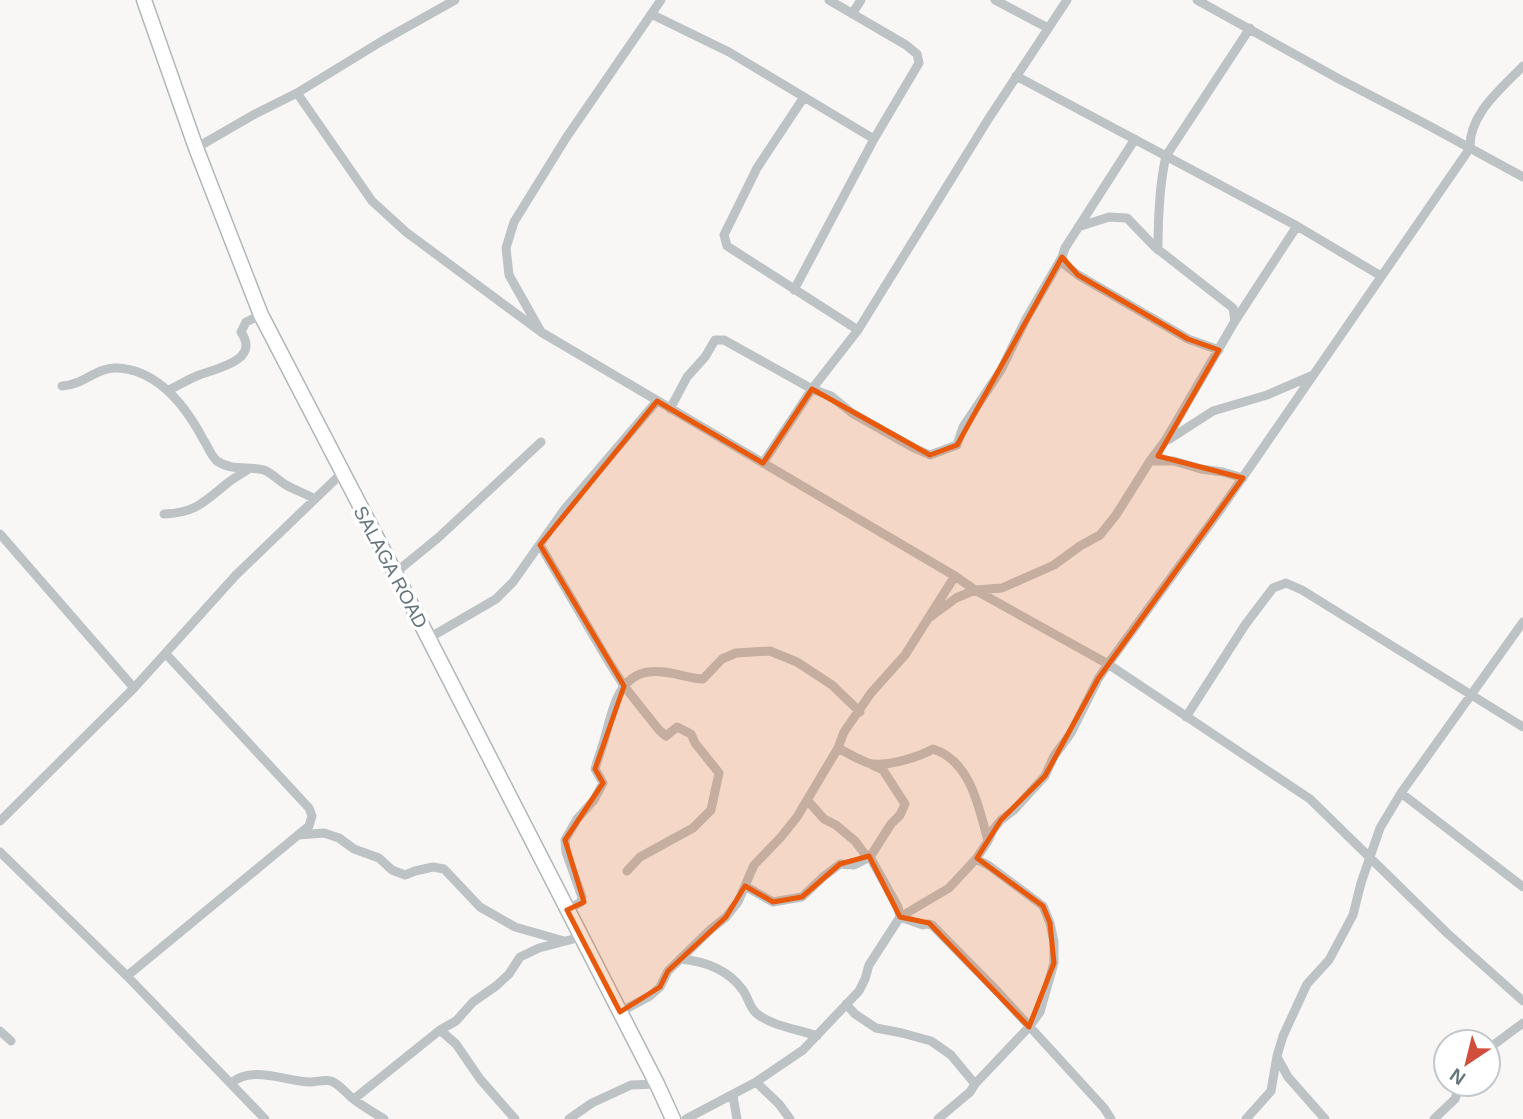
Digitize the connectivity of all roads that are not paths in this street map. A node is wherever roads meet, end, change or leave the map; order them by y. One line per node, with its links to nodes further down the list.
1 (144, 0): 19 (main road, SALAGA ROAD)
2 (455, 0): 15 (street)
3 (660, 0): 10 (street)
4 (829, 0): 9 (street)
5 (861, 0): 9 (street)
6 (995, 0): 11 (street)
7 (1067, 0): 11 (street)
8 (1197, 0): 12 (street)
9 (852, 13): 17 (street)
10 (651, 14): 16 (street); 32 (street)
11 (1048, 29): 14 (street)
12 (1250, 29): 20 (street); 21 (street)
13 (1523, 66): 20 (street)
14 (1016, 76): 18 (street); 31 (street)
15 (298, 93): 19 (street); 32 (street)
16 (804, 97): 17 (street); 28 (street)
17 (874, 139): 28 (street)
18 (1135, 139): 21 (street); 24 (street)
19 (196, 148): 29 (main road, SALAGA ROAD)
20 (1470, 148): 22 (street); 27 (street)
21 (1166, 156): 23 (street); 25 (street)
22 (1523, 177)
23 (1297, 226): 27 (street); 30 (street)
24 (1078, 227): 25 (street); 26 (street)
25 (1158, 250): 30 (street)
26 (1062, 257): 33 (street); 36 (street)
27 (1381, 276): 34 (street)
28 (794, 290): 31 (street)
29 (261, 316): 37 (street); 45 (main road, SALAGA ROAD)
30 (1235, 321): 33 (street)
31 (858, 330): 36 (street)
32 (541, 332): 38 (street)
33 (1219, 350): 41 (street)
34 (1313, 375): 41 (street); 46 (street)
35 (62, 386): 37 (street)
36 (812, 389): 39 (street); 43 (street)
37 (169, 390): 44 (street)
38 (657, 401): 39 (street); 50 (street)
39 (670, 409): 43 (street)
40 (541, 442): 51 (street)
41 (1165, 442): 42 (street)
42 (1150, 461): 46 (street); 53 (street)
43 (763, 463): 52 (street)
44 (249, 469): 47 (street); 48 (street)
45 (342, 473): 47 (street); 51 (main road, SALAGA ROAD)
46 (1243, 478): 58 (street)
47 (315, 499): 57 (street)
48 (164, 514)
49 (0, 534): 60 (street)
50 (540, 545): 56 (street); 59 (street)
51 (395, 573): 56 (main road, SALAGA ROAD)
52 (955, 576): 53 (street); 54 (street)
53 (975, 590): 54 (street); 58 (street)
54 (929, 618): 62 (street)
55 (1523, 622): 61 (street)
56 (429, 638): 79 (main road, SALAGA ROAD)
57 (166, 654): 60 (street); 70 (street)
58 (1108, 664): 63 (street); 71 (street)
59 (624, 686): 62 (street); 76 (street); 79 (street)
60 (134, 688): 69 (street)
61 (1471, 695): 63 (street); 64 (street); 67 (street)
62 (860, 712): 65 (street)
63 (1186, 717): 74 (street)
64 (1523, 727)
65 (838, 748): 66 (street); 68 (street)
66 (871, 764): 71 (street); 73 (street)
67 (1401, 793): 74 (street); 78 (street)
68 (808, 802): 73 (street); 77 (street)
69 (1, 818)
70 (297, 835): 82 (street); 84 (street)
71 (988, 841): 75 (street)
72 (0, 852): 84 (street)
73 (869, 857): 77 (street); 80 (street)
74 (1369, 858): 85 (street); 95 (street)
75 (976, 859): 80 (street); 89 (street)
76 (627, 870)
77 (745, 886): 83 (street)
78 (1523, 887)
79 (567, 910): 81 (main road, SALAGA ROAD)
80 (900, 917): 86 (street); 89 (street)
81 (581, 937): 82 (street); 87 (main road, SALAGA ROAD)
82 (564, 942): 90 (street)
83 (680, 959): 87 (street); 92 (street)
84 (127, 976): 96 (street)
85 (1523, 1001)
86 (846, 1004): 92 (street); 99 (street)
87 (620, 1012): 98 (main road, SALAGA ROAD)
88 (1523, 1023): 93 (street)
89 (1029, 1027): 99 (street); 112 (street)
90 (440, 1030): 102 (street); 106 (street)
91 (0, 1031): 94 (street)
92 (817, 1036): 97 (street)
93 (1502, 1039)
94 (11, 1041)
95 (1277, 1056): 113 (street); 114 (street)
96 (231, 1083): 102 (street); 104 (street)
97 (756, 1083): 100 (street); 111 (street)
98 (657, 1084): 107 (street); 108 (main road, SALAGA ROAD)
99 (975, 1084): 103 (street)
100 (733, 1096): 109 (street); 110 (street)
101 (1455, 1098): 115 (street)
102 (354, 1099): 105 (street)
103 (942, 1117)
104 (265, 1119)
105 (384, 1119)
106 (515, 1119)
107 (569, 1119)
108 (673, 1119)
109 (686, 1119)
110 (737, 1119)
111 (790, 1119)
112 (1111, 1119)
113 (1246, 1119)
114 (1325, 1119)
115 (1434, 1119)

